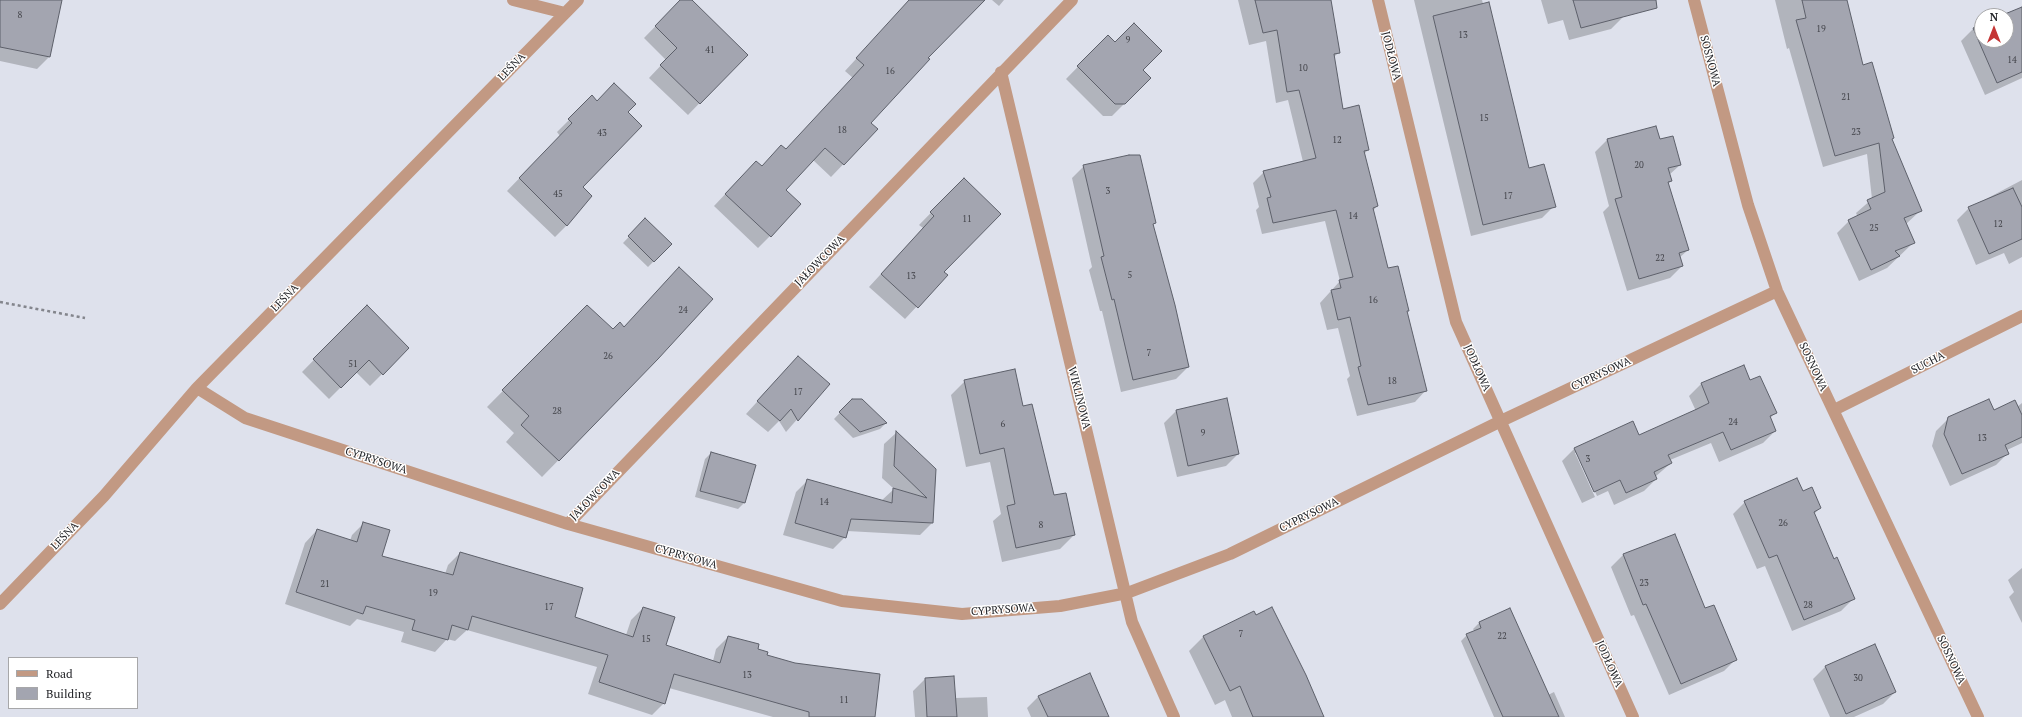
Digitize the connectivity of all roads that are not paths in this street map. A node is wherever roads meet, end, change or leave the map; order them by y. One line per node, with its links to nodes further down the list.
1 (513, 0): 6 (street)
2 (578, 0): 6 (street, LEŚNA)
3 (1072, 0): 7 (street, JAŁOWCOWA)
4 (1378, 0): 12 (street, JODŁOWA)
5 (1694, 0): 8 (street, SOSNOWA)
6 (565, 13): 10 (street, LEŚNA)
7 (1001, 72): 13 (street, JAŁOWCOWA); 14 (street, WIKLINOWA)
8 (1777, 291): 11 (street, SOSNOWA); 12 (street, CYPRYSOWA)
9 (2022, 316): 11 (street, SUCHA)
10 (197, 388): 13 (street, CYPRYSOWA); 15 (street, LEŚNA)
11 (1834, 410): 18 (street, SOSNOWA)
12 (1501, 421): 14 (street, CYPRYSOWA); 17 (street, JODŁOWA)
13 (568, 524): 14 (street, CYPRYSOWA)
14 (1127, 593): 16 (street, WIKLINOWA)
15 (0, 604)
16 (1174, 717)
17 (1633, 717)
18 (1978, 717)

